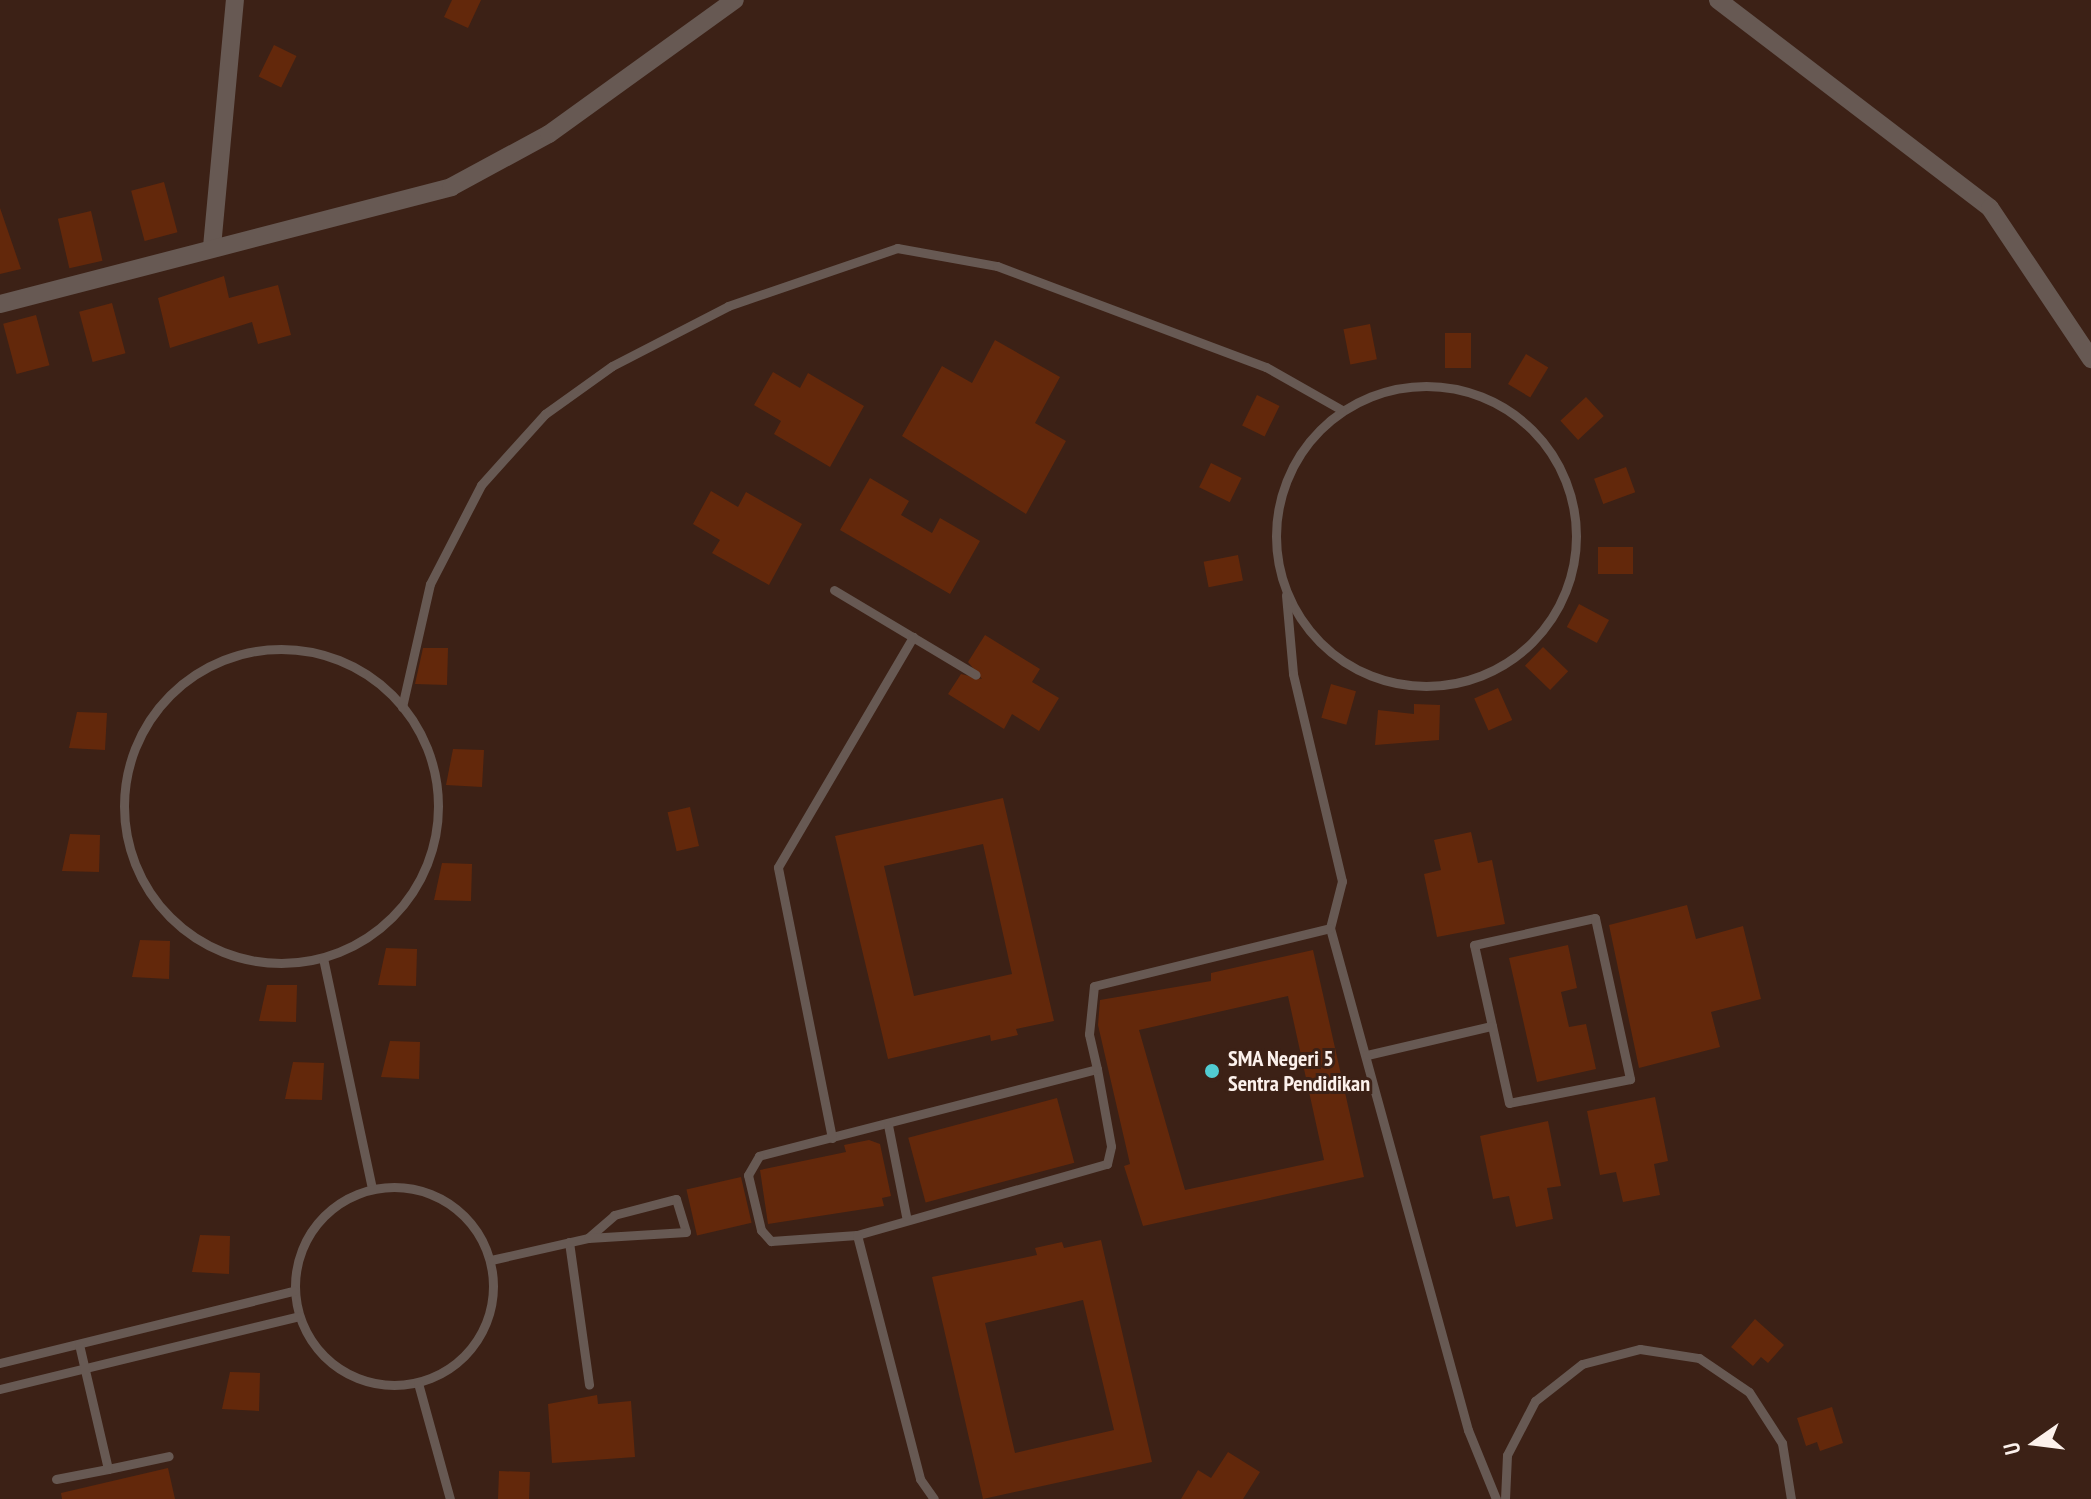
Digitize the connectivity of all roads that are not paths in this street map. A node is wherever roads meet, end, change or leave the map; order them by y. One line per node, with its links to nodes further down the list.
1 (235, 0): 4 (street)
2 (735, 0): 4 (street)
3 (1718, 0): 6 (street)
4 (212, 247): 5 (street)
5 (0, 304)
6 (2091, 359)
7 (1342, 410): 9 (lane); 9 (lane); 12 (lane)
8 (834, 590): 10 (lane)
9 (1285, 590): 13 (lane)
10 (913, 637): 11 (lane); 19 (lane)
11 (976, 675)
12 (402, 707): 14 (lane); 14 (lane)
13 (1330, 928): 16 (lane); 17 (lane)
14 (323, 958): 20 (lane)
15 (1492, 1026): 15 (lane); 16 (lane)
16 (1367, 1055): 39 (lane)
17 (1097, 1069): 18 (lane); 21 (lane)
18 (888, 1125): 19 (lane); 21 (lane)
19 (832, 1138): 22 (lane)
20 (372, 1188): 25 (lane); 26 (lane)
21 (906, 1216): 22 (lane)
22 (857, 1235): 38 (lane)
23 (588, 1238): 23 (lane); 24 (lane)
24 (569, 1242): 25 (lane); 32 (lane)
25 (491, 1260): 31 (lane)
26 (294, 1291): 27 (lane); 28 (lane)
27 (299, 1316): 30 (lane); 31 (lane)
28 (79, 1344): 29 (lane); 30 (lane)
29 (0, 1363)
30 (84, 1369): 33 (lane); 35 (lane)
31 (418, 1383): 37 (lane)
32 (589, 1385)
33 (0, 1389)
34 (169, 1456): 35 (lane)
35 (108, 1469): 36 (lane)
36 (56, 1479)
37 (450, 1499)
38 (934, 1499)
39 (1496, 1499)
40 (1505, 1499): 41 (lane)
41 (1791, 1499)

